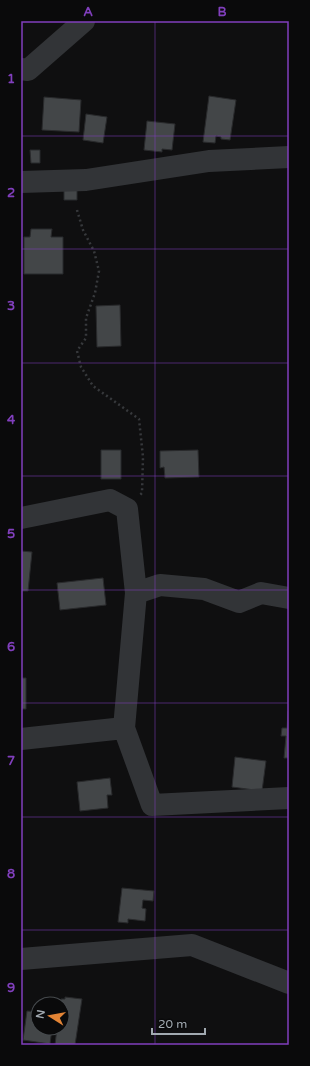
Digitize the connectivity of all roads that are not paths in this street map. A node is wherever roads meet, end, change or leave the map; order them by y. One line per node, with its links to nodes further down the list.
1 (84, 21): 2 (street)
2 (21, 69)
3 (289, 157): 4 (street)
4 (21, 182)
5 (21, 518): 6 (street)
6 (136, 593): 7 (street); 8 (street)
7 (289, 598)
8 (124, 728): 9 (street); 10 (street)
9 (21, 738)
10 (289, 798)
11 (21, 959): 12 (street)
12 (289, 983)

